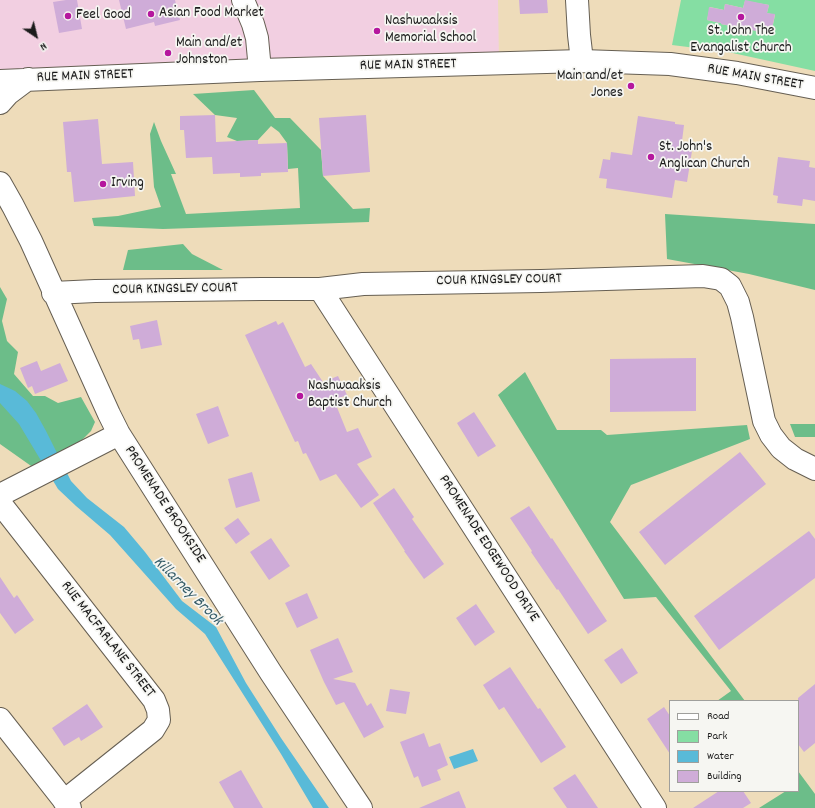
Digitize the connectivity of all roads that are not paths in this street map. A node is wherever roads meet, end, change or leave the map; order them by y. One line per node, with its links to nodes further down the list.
1 (243, 0): 4 (street)
2 (577, 0): 3 (street)
3 (582, 61): 4 (street, RUE MAIN STREET); 7 (street, RUE MAIN STREET)
4 (260, 70): 5 (street, RUE MAIN STREET)
5 (28, 79): 6 (street, RUE MAIN STREET); 8 (street)
6 (0, 81)
7 (815, 88)
8 (0, 103)
9 (0, 183): 11 (street, PROMENADE BROOKSIDE)
10 (320, 289): 11 (street, COUR KINGSLEY COURT); 13 (street, COUR KINGSLEY COURT); 19 (street, PROMENADE EDGEWOOD DRIVE)
11 (54, 293): 12 (street, PROMENADE BROOKSIDE)
12 (119, 434): 14 (street); 18 (street, PROMENADE BROOKSIDE)
13 (815, 469)
14 (0, 495)
15 (0, 503): 17 (street, RUE MACFARLANE STREET)
16 (0, 719): 17 (street)
17 (67, 804)
18 (361, 808)
19 (655, 808)

